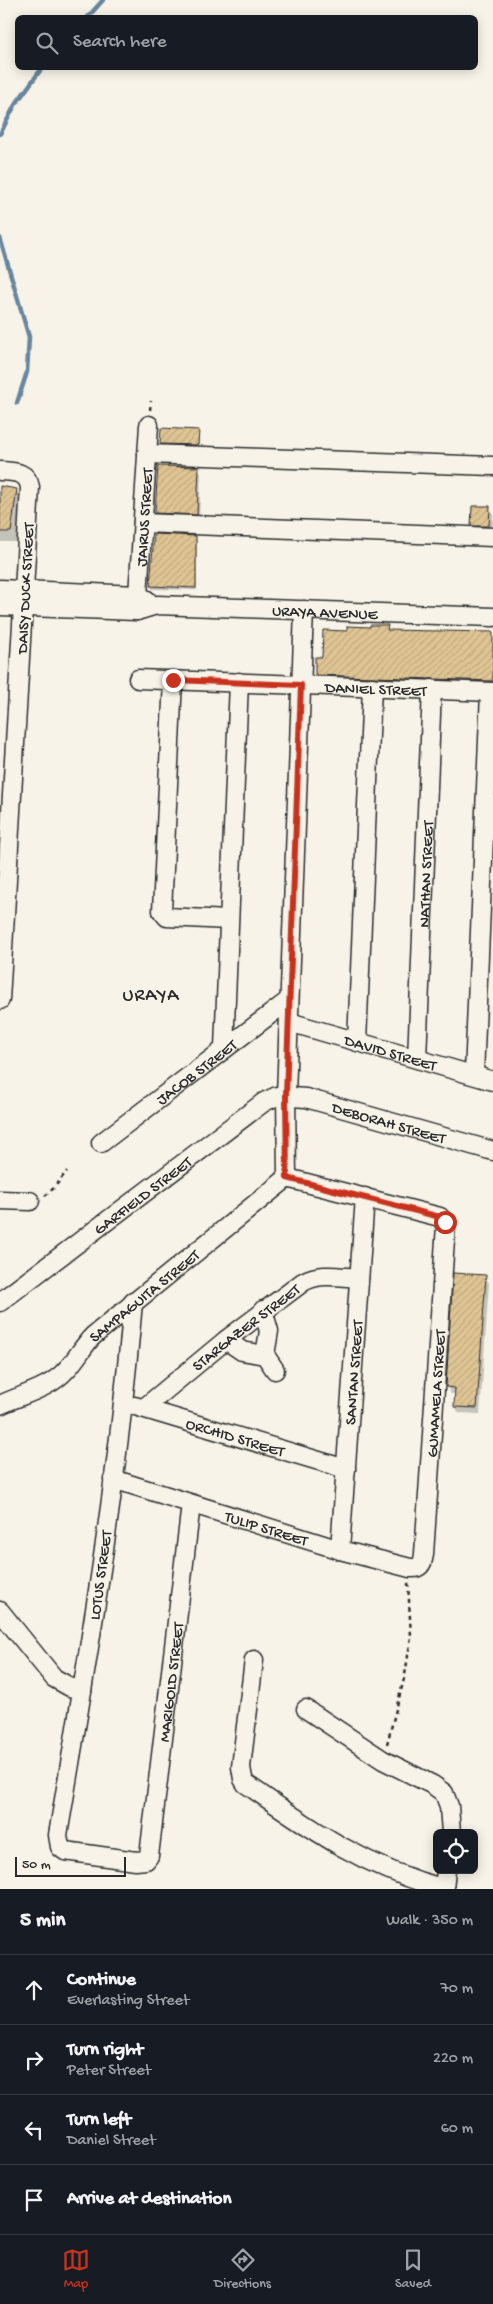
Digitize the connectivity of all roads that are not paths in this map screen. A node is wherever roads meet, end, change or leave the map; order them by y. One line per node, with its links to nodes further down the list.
1 (149, 424): 2 (street, JAIRUS STREET)
2 (147, 454): 3 (street); 5 (street, JAIRUS STREET)
3 (493, 466)
4 (0, 471): 8 (street, DAISY DUCK STREET)
5 (143, 523): 6 (street); 9 (street, JAIRUS STREET)
6 (493, 537)
7 (0, 589): 8 (street, URAYA AVENUE)
8 (24, 598): 9 (street, URAYA AVENUE); 10 (street, URAYA AVENUE); 21 (street, DAISY DUCK STREET)
9 (138, 603): 11 (street, URAYA AVENUE)
10 (0, 606)
11 (304, 610): 12 (street, URAYA AVENUE); 16 (street)
12 (493, 617)
13 (138, 679): 14 (street, DANIEL STREET)
14 (173, 680): 15 (street, DANIEL STREET); 20 (street)
15 (239, 682): 16 (street, DANIEL STREET); 20 (street)
16 (301, 685): 17 (street, DANIEL STREET); 22 (street)
17 (372, 687): 18 (street, DANIEL STREET); 24 (street)
18 (432, 689): 19 (street, DANIEL STREET); 26 (street, NATHAN STREET)
19 (492, 692): 27 (street)
20 (228, 920): 25 (street)
21 (0, 1000)
22 (289, 1000): 23 (street); 25 (street, JACOB STREET)
23 (289, 1022): 24 (street, DAVID STREET); 29 (street)
24 (357, 1042): 26 (street, DAVID STREET)
25 (224, 1048): 30 (street, JACOB STREET)
26 (417, 1059): 27 (street, DAVID STREET)
27 (474, 1075): 28 (street, DAVID STREET)
28 (493, 1081)
29 (286, 1095): 31 (street, DEBORAH STREET); 32 (street); 38 (street, GARFIELD STREET)
30 (101, 1143)
31 (493, 1151)
32 (287, 1178): 33 (street); 40 (street, SAMPAGUITA STREET)
33 (365, 1197): 36 (street, SANTAN STREET); 52 (street, GUMAMELA STREET)
34 (0, 1200): 35 (street)
35 (30, 1200)
36 (359, 1278): 41 (street, STARGAZER STREET); 48 (street, SANTAN STREET)
37 (0, 1286): 38 (street)
38 (19, 1287): 39 (street, GARFIELD STREET)
39 (0, 1302)
40 (133, 1302): 45 (street, LOTUS STREET); 46 (street, SAMPAGUITA STREET)
41 (263, 1310): 42 (street, STARGAZER STREET); 43 (street)
42 (226, 1340): 43 (street); 47 (street, STARGAZER STREET)
43 (265, 1355): 44 (street)
44 (275, 1370)
45 (124, 1403): 47 (street, ORCHID STREET); 49 (street, LOTUS STREET)
46 (0, 1405)
47 (144, 1408): 48 (street, ORCHID STREET)
48 (346, 1469): 51 (street, SANTAN STREET)
49 (113, 1479): 50 (street, TULIP STREET); 55 (street, LOTUS STREET)
50 (191, 1504): 51 (street, TULIP STREET); 58 (street, MARIGOLD STREET)
51 (340, 1550): 52 (street, TULIP STREET)
52 (415, 1567)
53 (0, 1611): 55 (street)
54 (254, 1660): 60 (street)
55 (82, 1691): 58 (street, LOTUS STREET)
56 (306, 1709): 57 (street)
57 (451, 1829)
58 (60, 1847)
59 (446, 1874): 60 (street)
60 (444, 1889)

